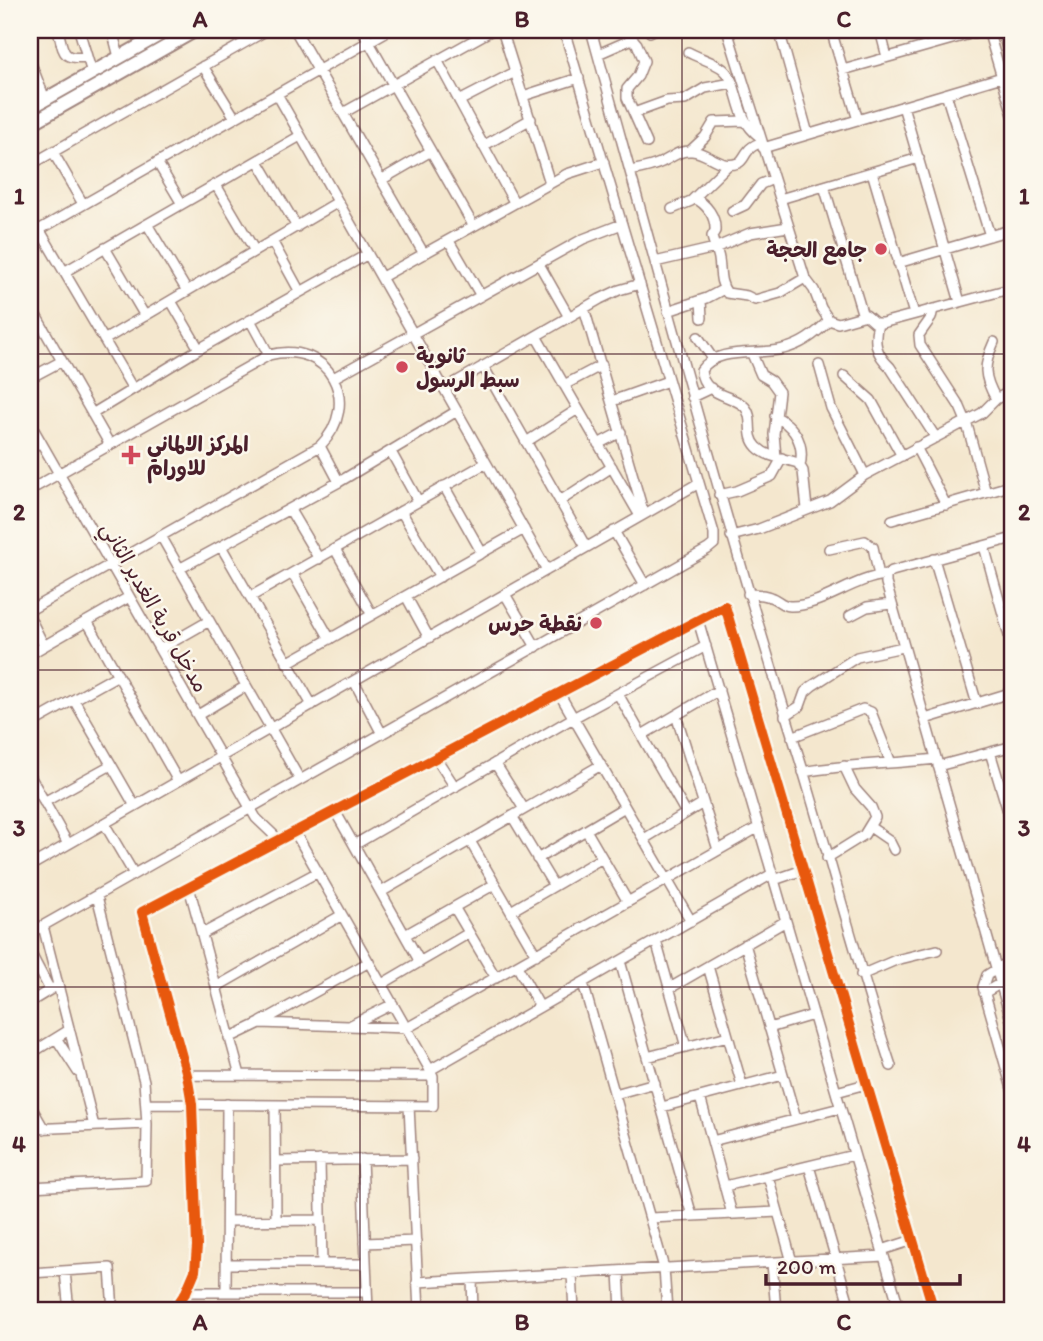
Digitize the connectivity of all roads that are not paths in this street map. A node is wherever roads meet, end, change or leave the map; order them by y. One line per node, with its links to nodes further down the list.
1 (58, 30): 28 (street)
2 (79, 30): 28 (street)
3 (112, 30): 29 (street)
4 (140, 30): 24 (street)
5 (167, 30): 24 (highway)
6 (196, 30): 47 (highway)
7 (267, 30): 34 (street)
8 (295, 30): 36 (street)
9 (362, 30): 23 (street)
10 (389, 30): 23 (street)
11 (492, 30): 32 (street)
12 (502, 30): 37 (street)
13 (565, 30): 40 (street)
14 (591, 30): 27 (street)
15 (727, 30): 63 (street)
16 (779, 30): 60 (street)
17 (831, 30): 35 (street)
18 (880, 30): 30 (street)
19 (932, 30): 25 (street)
20 (986, 30): 25 (street); 39 (street)
21 (1003, 30): 33 (main road)
22 (632, 34): 27 (street); 52 (street)
23 (369, 41): 36 (street); 42 (street)
24 (143, 43): 29 (highway)
25 (936, 43): 30 (street)
26 (688, 52): 41 (street)
27 (598, 54): 74 (street)
28 (87, 57): 38 (street)
29 (119, 57): 38 (highway)
30 (887, 57): 35 (street)
31 (30, 61): 49 (street)
32 (437, 61): 42 (street); 48 (street)
33 (1013, 64)
34 (203, 66): 55 (street); 67 (street)
35 (843, 70): 57 (street)
36 (317, 71): 44 (street); 51 (street)
37 (515, 72): 46 (street); 48 (street)
38 (92, 73): 43 (highway)
39 (1002, 77): 45 (street); 53 (street)
40 (579, 78): 46 (street); 71 (street)
41 (732, 83): 52 (street); 58 (street)
42 (393, 85): 51 (street); 65 (street)
43 (65, 87): 47 (highway); 49 (highway)
44 (276, 94): 55 (street); 61 (street)
45 (946, 94): 50 (street); 97 (street)
46 (523, 96): 56 (street)
47 (72, 100): 54 (highway)
48 (459, 101): 64 (street)
49 (38, 103): 54 (highway)
50 (903, 106): 57 (street); 68 (street)
51 (343, 113): 77 (street)
52 (634, 113): 62 (street)
53 (1013, 115)
54 (45, 116): 59 (highway)
55 (235, 118): 70 (street)
56 (531, 119): 64 (street); 78 (street)
57 (858, 120): 60 (street)
58 (744, 121): 63 (street); 66 (street)
59 (30, 124)
60 (808, 134): 63 (street)
61 (300, 136): 69 (street); 83 (street)
62 (647, 142)
63 (762, 142): 73 (street); 76 (street)
64 (483, 146): 84 (street)
65 (431, 151): 77 (street); 91 (street)
66 (690, 151): 73 (street); 74 (street)
67 (54, 152): 72 (street); 85 (street)
68 (919, 158): 75 (street); 102 (street)
69 (258, 161): 79 (street); 92 (street)
70 (157, 162): 85 (street); 86 (street)
71 (604, 162): 78 (street); 90 (street)
72 (30, 165)
73 (728, 165): 81 (street)
74 (630, 171): 106 (street)
75 (872, 172): 80 (street); 107 (street)
76 (773, 179): 82 (street); 88 (street)
77 (381, 180): 105 (street)
78 (550, 183): 84 (street)
79 (216, 185): 86 (street); 103 (street)
80 (824, 186): 82 (street); 127 (street)
81 (695, 198): 87 (street); 101 (street)
82 (780, 200): 93 (street)
83 (338, 202): 92 (street); 104 (street)
84 (514, 202): 91 (street)
85 (83, 204): 94 (street)
86 (182, 204): 89 (street)
87 (673, 209)
88 (732, 211)
89 (147, 224): 100 (street); 115 (street)
90 (622, 224): 108 (street); 112 (street)
91 (473, 225): 98 (street)
92 (297, 227): 99 (street)
93 (788, 227): 101 (street); 111 (street)
94 (39, 229): 96 (street); 109 (street)
95 (1013, 229): 97 (street)
96 (30, 235)
97 (990, 236): 102 (street)
98 (449, 240): 105 (street); 117 (street)
99 (272, 241): 103 (street); 116 (street)
100 (105, 248): 109 (street); 126 (street)
101 (715, 248): 106 (street); 114 (street)
102 (945, 249): 107 (street); 120 (street)
103 (255, 251): 115 (street)
104 (368, 254): 110 (street); 116 (street)
105 (424, 254): 110 (street)
106 (655, 262): 124 (street)
107 (898, 263): 125 (street)
108 (539, 264): 117 (street); 128 (street)
109 (64, 272): 136 (street)
110 (382, 277): 133 (street)
111 (805, 278): 114 (street); 131 (street)
112 (640, 284): 122 (street); 149 (street)
113 (1013, 288): 120 (street)
114 (724, 289): 118 (street)
115 (187, 291): 119 (street)
116 (300, 292): 130 (street)
117 (481, 296): 133 (street)
118 (701, 300): 124 (street); 129 (street)
119 (171, 301): 126 (street); 138 (street)
120 (961, 302): 123 (street)
121 (30, 305): 142 (street)
122 (584, 308): 128 (street); 145 (street)
123 (933, 309): 125 (street); 162 (street)
124 (668, 312): 155 (street)
125 (914, 314): 132 (street)
126 (145, 316): 136 (street)
127 (863, 316): 131 (street); 132 (street)
128 (569, 317): 134 (street)
129 (702, 318)
130 (250, 320): 138 (street); 140 (street)
131 (829, 320): 139 (street)
132 (878, 324): 165 (street)
133 (412, 334): 147 (street); 153 (street)
134 (536, 336): 144 (street); 150 (street)
135 (698, 337): 141 (street)
136 (104, 340): 152 (street)
137 (994, 342): 156 (street)
138 (199, 349): 152 (street)
139 (752, 354): 141 (street); 161 (street)
140 (269, 355): 147 (street); 169 (street)
141 (713, 359): 151 (street)
142 (62, 361): 148 (street); 160 (street)
143 (819, 365): 180 (street)
144 (483, 366): 153 (street); 167 (street)
145 (602, 366): 150 (street); 157 (street)
146 (845, 376): 174 (street)
147 (335, 377): 170 (street)
148 (30, 378)
149 (668, 381): 157 (street); 182 (street)
150 (564, 385): 158 (street)
151 (711, 388): 155 (street); 175 (street)
152 (133, 389): 160 (street)
153 (444, 389): 159 (street)
154 (1013, 390): 156 (street)
155 (692, 397): 187 (street)
156 (996, 399): 162 (street)
157 (612, 401): 164 (street)
158 (578, 409): 167 (street); 168 (street)
159 (457, 411): 173 (street); 176 (street)
160 (92, 414): 169 (street)
161 (775, 416): 175 (street); 177 (street)
162 (966, 421): 165 (street); 186 (street)
163 (30, 423): 166 (street, مدخل قرية الغدير الثاني)
164 (621, 432): 168 (street); 194 (street)
165 (936, 438): 171 (street)
166 (41, 442): 172 (street); 179 (street, مدخل قرية الغدير الثاني)
167 (526, 442): 189 (street)
168 (598, 444): 178 (street)
169 (110, 445): 179 (street)
170 (320, 446): 181 (street); 198 (street)
171 (916, 447): 174 (street); 190 (street)
172 (30, 448)
173 (391, 452): 181 (street); 188 (street)
174 (902, 456): 180 (street)
175 (779, 458): 177 (street); 187 (street)
176 (486, 463): 183 (street); 196 (street)
177 (800, 466): 191 (street)
178 (612, 467): 189 (street); 194 (street)
179 (59, 474): 185 (street); 209 (street, مدخل قرية الغدير الثاني)
180 (866, 475): 191 (street)
181 (339, 482): 192 (street)
182 (699, 482): 194 (street); 215 (street)
183 (444, 486): 188 (street); 206 (street)
184 (1013, 486): 186 (street)
185 (30, 490)
186 (986, 493): 190 (street)
187 (719, 495): 199 (street)
188 (418, 501): 193 (street)
189 (560, 501): 202 (street)
190 (946, 505): 195 (street)
191 (807, 509): 199 (street)
192 (290, 510): 203 (street); 207 (street)
193 (401, 511): 204 (street); 214 (street)
194 (642, 515): 197 (street)
195 (892, 520)
196 (524, 529): 206 (street); 211 (street)
197 (614, 531): 202 (street); 215 (street)
198 (160, 536): 209 (street); 210 (street)
199 (731, 536): 217 (street)
200 (1013, 538): 201 (street)
201 (984, 546): 208 (street); 229 (street)
202 (586, 547): 211 (street)
203 (222, 548): 210 (street); 220 (street)
204 (335, 549): 207 (street); 223 (street)
205 (829, 549): 213 (street)
206 (482, 554): 214 (street)
207 (318, 559): 212 (street)
208 (934, 559): 213 (street); 248 (street)
209 (110, 563): 219 (street, مدخل قرية الغدير الثاني); 222 (street)
210 (179, 569): 228 (street)
211 (547, 570): 216 (street)
212 (293, 574): 220 (street); 231 (street)
213 (883, 576): 217 (street); 221 (street)
214 (440, 577): 218 (street)
215 (645, 585): 234 (street)
216 (505, 594): 230 (street); 234 (street)
217 (748, 594): 252 (street)
218 (406, 596): 223 (street); 230 (street)
219 (130, 597): 227 (street); 236 (street, مدخل قرية الغدير الثاني)
220 (250, 597): 239 (street)
221 (891, 604): 224 (street); 235 (street)
222 (30, 610)
223 (372, 615): 231 (street)
224 (850, 616)
225 (30, 618): 232 (street)
226 (698, 620): 233 (street); 245 (street); 301 (street)
227 (87, 621): 232 (street); 240 (street)
228 (209, 621): 236 (street); 242 (street)
229 (1011, 637): 237 (street)
230 (429, 638): 241 (street)
231 (330, 639): 239 (street)
232 (44, 646): 238 (street)
233 (706, 646): 243 (street); 246 (street)
234 (536, 647): 257 (street)
235 (903, 647): 252 (street); 254 (street)
236 (160, 649): 250 (street, مدخل قرية الغدير الثاني)
237 (1013, 650)
238 (30, 654)
239 (287, 663): 249 (street)
240 (118, 675): 247 (street); 273 (street)
241 (354, 681): 249 (street); 257 (street)
242 (246, 686): 250 (street); 256 (street)
243 (719, 690): 251 (street); 285 (street)
244 (1013, 692): 248 (street)
245 (559, 693): 253 (street); 263 (street)
246 (618, 694): 253 (street); 258 (street)
247 (74, 700): 255 (street); 267 (street)
248 (976, 704): 254 (street)
249 (312, 705): 256 (street)
250 (198, 715): 262 (street, مدخل قرية الغدير الثاني)
251 (676, 715): 258 (street); 276 (street)
252 (785, 716): 259 (street)
253 (573, 718): 264 (street); 268 (street)
254 (925, 719): 266 (street)
255 (30, 724)
256 (271, 729): 262 (street); 272 (street)
257 (382, 734): 272 (street)
258 (642, 735): 282 (street)
259 (792, 737): 265 (street); 270 (street)
260 (1013, 746): 261 (street)
261 (990, 752): 266 (street); 287 (street)
262 (222, 757): 273 (street); 279 (street, مدخل قرية الغدير الثاني)
263 (436, 758): 274 (street); 281 (street)
264 (495, 763): 274 (street); 280 (street)
265 (891, 763): 266 (street); 269 (street)
266 (937, 763): 333 (street)
267 (111, 765): 275 (street); 277 (street)
268 (601, 765): 278 (street); 280 (street)
269 (844, 766): 270 (street); 286 (street)
270 (803, 772): 298 (street)
271 (30, 776): 275 (street)
272 (300, 780): 279 (street)
273 (178, 781): 277 (street)
274 (455, 787): 294 (street)
275 (44, 802): 293 (street)
276 (703, 803): 282 (street); 295 (street)
277 (135, 806): 284 (street)
278 (625, 807): 288 (street); 290 (street)
279 (251, 808): 291 (street, مدخل قرية الغدير الثاني); 303 (street)
280 (524, 809): 283 (street)
281 (335, 811): 289 (street); 294 (street)
282 (686, 813): 290 (street)
283 (512, 816): 292 (street); 299 (street)
284 (104, 823): 293 (street); 303 (street)
285 (759, 827): 295 (street); 304 (street)
286 (870, 827): 296 (street); 298 (street)
287 (1013, 828)
288 (586, 830): 297 (street); 299 (street)
289 (295, 832): 291 (street); 302 (street)
290 (644, 839): 305 (street)
291 (279, 840): 308 (street)
292 (470, 841): 306 (street); 309 (street)
293 (68, 844): 300 (street)
294 (354, 845): 309 (street)
295 (718, 850): 305 (street)
296 (894, 850)
297 (602, 858): 307 (street); 311 (street)
298 (827, 858): 334 (street)
299 (537, 859): 307 (street)
300 (30, 866)
301 (803, 870): 304 (street); 367 (street)
302 (318, 872): 314 (street); 320 (street)
303 (134, 874): 310 (street)
304 (773, 877): 315 (street); 316 (street)
305 (667, 879): 311 (street); 315 (street)
306 (495, 884): 312 (street); 313 (street)
307 (554, 886): 313 (street)
308 (189, 887): 320 (street); 363 (street)
309 (381, 892): 321 (street)
310 (97, 896): 317 (street); 373 (street)
311 (628, 902): 326 (street)
312 (454, 907): 319 (street); 321 (street)
313 (511, 911): 326 (street)
314 (342, 915): 329 (street); 340 (street)
315 (691, 920): 322 (street)
316 (786, 921): 323 (street); 347 (street)
317 (43, 926): 318 (street); 341 (street)
318 (30, 933)
319 (469, 933): 330 (street); 336 (street)
320 (202, 934): 340 (street)
321 (405, 935): 330 (street)
322 (656, 941): 328 (street); 342 (street)
323 (745, 944): 332 (street); 352 (street)
324 (937, 950): 334 (street)
325 (30, 952): 341 (street)
326 (536, 954): 331 (street)
327 (1013, 960): 333 (street)
328 (620, 961): 337 (street); 359 (street)
329 (369, 962): 339 (street); 348 (street)
330 (420, 962): 339 (street)
331 (517, 966): 336 (street); 346 (street)
332 (708, 966): 342 (street); 354 (street)
333 (998, 968): 338 (street); 343 (street)
334 (861, 975): 360 (street)
335 (1013, 976): 338 (street)
336 (496, 978): 351 (street)
337 (583, 983): 346 (street); 371 (street)
338 (1002, 983): 343 (street); 350 (street)
339 (382, 984): 345 (street)
340 (216, 987): 356 (street)
341 (54, 988): 344 (street); 353 (street)
342 (670, 988): 357 (street)
343 (984, 993): 370 (street)
344 (30, 1002)
345 (393, 1004): 349 (street); 351 (street)
346 (540, 1007): 361 (street)
347 (813, 1015): 352 (street); 369 (street)
348 (260, 1023): 349 (street); 356 (street)
349 (348, 1027): 351 (street)
350 (1013, 1027)
351 (407, 1028): 361 (street)
352 (769, 1028): 362 (street)
353 (69, 1030): 355 (street); 365 (street)
354 (728, 1036): 357 (street); 368 (street)
355 (56, 1038): 358 (street); 365 (street)
356 (229, 1038): 364 (street)
357 (686, 1047): 359 (street)
358 (30, 1054)
359 (648, 1057): 366 (street)
360 (891, 1066)
361 (431, 1073): 364 (street); 378 (street)
362 (783, 1074): 368 (street); 381 (street)
363 (187, 1075): 364 (street); 374 (street)
364 (240, 1075)
365 (82, 1079): 383 (street)
366 (655, 1083): 371 (street); 379 (street)
367 (866, 1084): 369 (street); 403 (street)
368 (742, 1085): 372 (street)
369 (836, 1092): 380 (street)
370 (1013, 1092)
371 (615, 1094): 399 (street)
372 (700, 1097): 379 (street); 386 (street)
373 (146, 1104): 374 (street); 382 (street)
374 (192, 1104): 375 (street); 420 (street)
375 (227, 1104): 377 (street); 402 (street)
376 (30, 1105): 385 (street)
377 (275, 1105): 378 (street); 391 (street)
378 (409, 1106): 389 (street)
379 (662, 1107): 398 (street)
380 (840, 1108): 381 (street); 387 (street)
381 (796, 1119): 386 (street)
382 (147, 1124): 383 (street); 395 (street)
383 (94, 1126): 385 (street)
384 (30, 1129): 385 (street)
385 (44, 1129)
386 (712, 1141): 394 (street)
387 (854, 1155): 392 (street); 406 (street)
388 (362, 1159): 389 (street); 390 (street); 405 (street)
389 (412, 1159): 404 (street)
390 (320, 1160): 391 (street); 401 (street)
391 (276, 1161): 400 (street)
392 (809, 1166): 393 (street); 407 (street)
393 (768, 1176): 394 (street); 396 (street)
394 (725, 1186): 397 (street)
395 (30, 1187)
396 (778, 1212): 397 (street); 408 (street)
397 (732, 1214): 398 (street)
398 (692, 1216): 399 (street)
399 (650, 1218): 413 (street)
400 (276, 1220): 401 (street); 402 (street)
401 (321, 1220): 411 (street)
402 (227, 1221): 410 (street)
403 (913, 1240): 406 (street); 436 (street)
404 (415, 1241): 405 (street); 419 (street)
405 (365, 1243): 412 (street)
406 (883, 1253): 407 (street); 435 (street)
407 (836, 1259): 408 (street); 434 (street)
408 (792, 1262): 409 (street)
409 (772, 1263): 413 (street); 432 (street)
410 (227, 1264): 411 (street); 421 (street)
411 (322, 1264): 412 (street)
412 (366, 1264): 422 (street)
413 (664, 1268): 415 (street); 431 (street)
414 (65, 1271): 416 (street); 423 (street); 424 (street)
415 (619, 1271): 417 (street); 430 (street)
416 (30, 1273)
417 (572, 1273): 418 (street); 429 (street)
418 (472, 1279): 419 (street); 428 (street)
419 (417, 1282): 427 (street)
420 (186, 1292): 421 (street); 425 (street)
421 (226, 1292): 422 (street)
422 (367, 1292): 426 (street)
423 (69, 1311)
424 (113, 1311)
425 (173, 1311)
426 (368, 1311)
427 (419, 1311)
428 (473, 1311)
429 (574, 1311)
430 (621, 1311)
431 (667, 1311)
432 (776, 1311)
433 (813, 1311): 434 (street)
434 (846, 1311)
435 (900, 1311)
436 (934, 1311)

